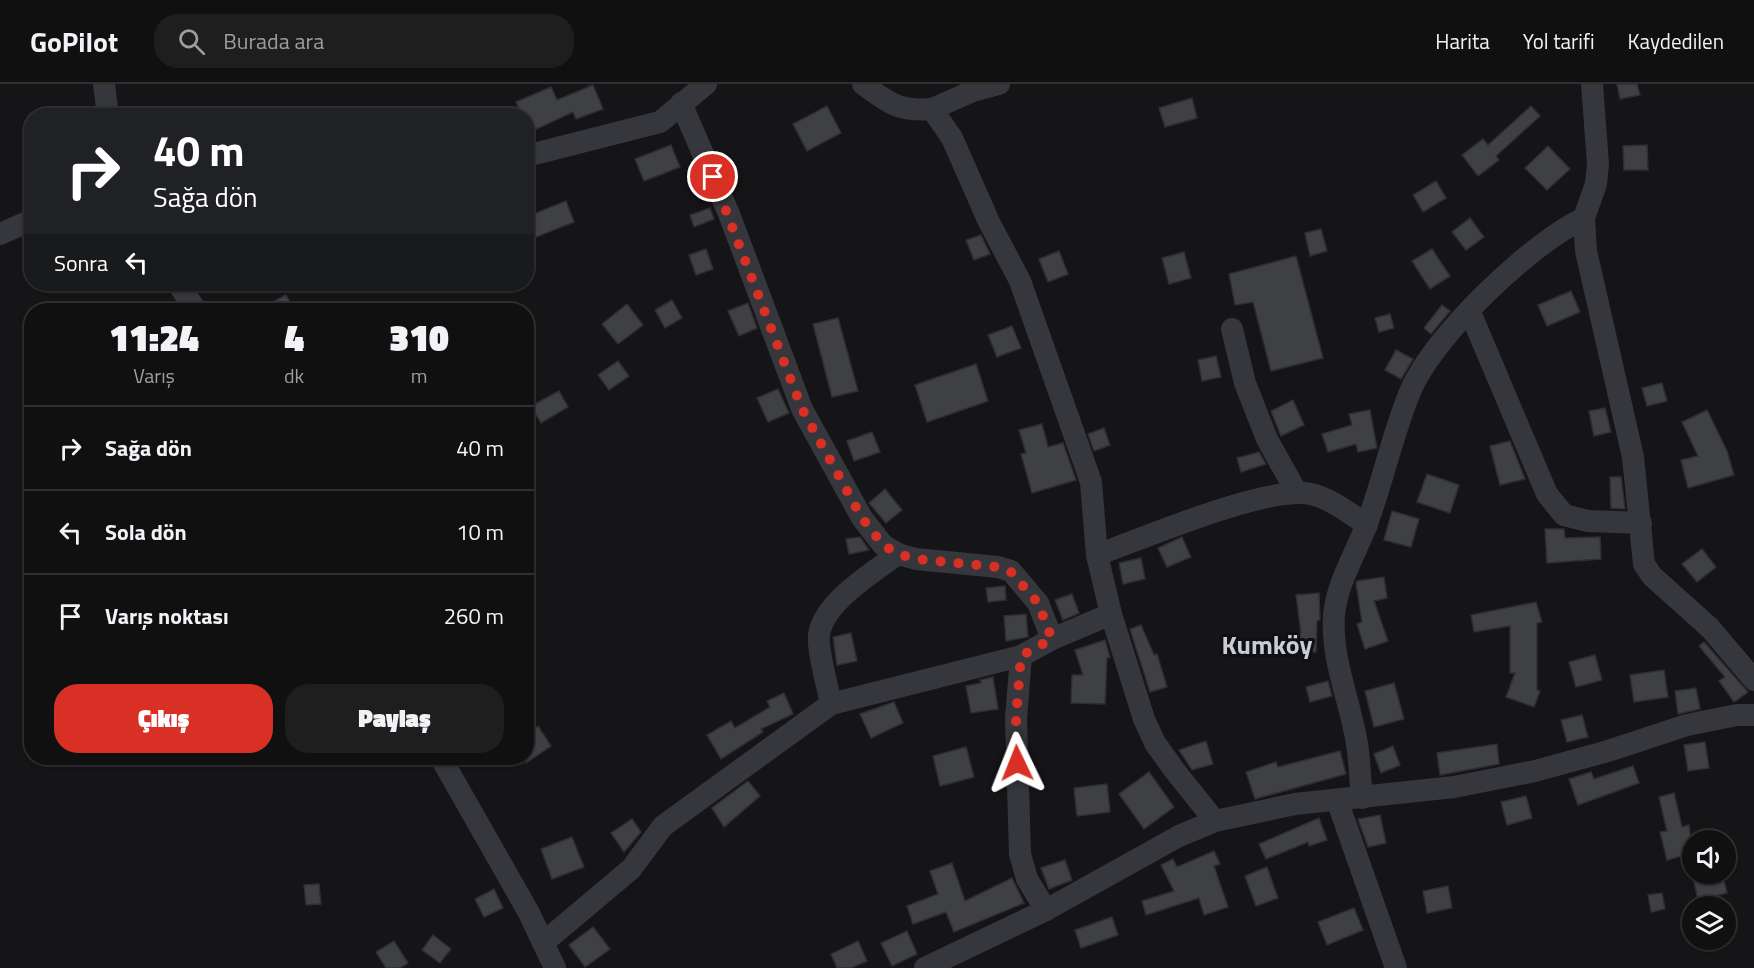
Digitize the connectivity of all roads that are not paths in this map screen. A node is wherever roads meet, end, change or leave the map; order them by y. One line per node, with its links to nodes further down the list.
1 (104, 84): 7 (street)
2 (706, 84): 6 (street)
3 (863, 84): 8 (street)
4 (999, 84): 8 (street)
5 (1592, 84): 10 (street)
6 (681, 103): 9 (street); 18 (street)
7 (107, 108)
8 (932, 109): 19 (street)
9 (534, 154)
10 (1584, 218): 13 (street); 16 (street)
11 (24, 224): 12 (street)
12 (0, 234)
13 (1470, 312): 16 (street); 17 (street)
14 (1232, 330): 15 (street)
15 (1297, 493): 17 (street); 19 (street)
16 (1641, 522): 23 (street)
17 (1366, 525): 27 (street)
18 (898, 554): 21 (street); 24 (street)
19 (1097, 555): 20 (street)
20 (1111, 614): 21 (street); 29 (street)
21 (1052, 639): 22 (street)
22 (1021, 656): 24 (street); 30 (street)
23 (1754, 680)
24 (831, 704): 31 (street)
25 (1754, 715): 27 (street)
26 (445, 765): 31 (street)
27 (1362, 798): 28 (street)
28 (1336, 800): 29 (street); 34 (street)
29 (1215, 821): 30 (street)
30 (1046, 910): 33 (street)
31 (543, 943): 32 (street)
32 (555, 968)
33 (925, 968)
34 (1396, 968)

